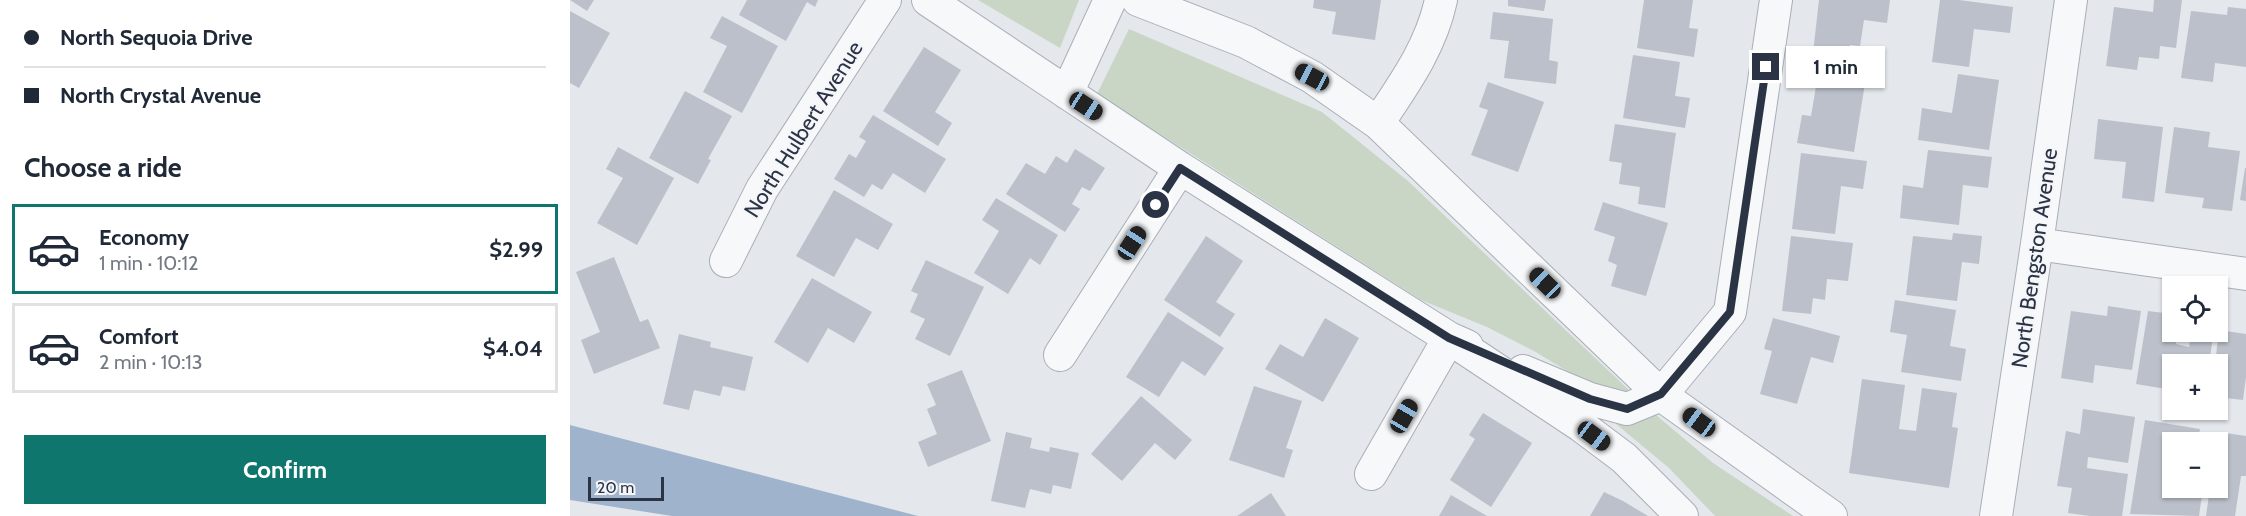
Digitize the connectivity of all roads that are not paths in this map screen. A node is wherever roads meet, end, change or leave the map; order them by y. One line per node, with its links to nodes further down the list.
1 (885, 0): 12 (street, North Hulbert Avenue)
2 (928, 0): 8 (street)
3 (1110, 0): 8 (street)
4 (1138, 0): 9 (street)
5 (1441, 0): 9 (street)
6 (1776, 0): 16 (street)
7 (2071, 0): 11 (street, North Bengston Avenue)
8 (1067, 93): 10 (street)
9 (1378, 123): 16 (street)
10 (1180, 168): 14 (street); 15 (street)
11 (2037, 244): 13 (street); 20 (street, North Bengston Avenue)
12 (726, 261)
13 (2246, 274)
14 (1449, 338): 16 (street); 17 (street); 18 (street)
15 (1060, 355)
16 (1661, 394): 19 (street)
17 (1371, 474)
18 (1682, 516)
19 (1832, 516)
20 (1996, 516)

